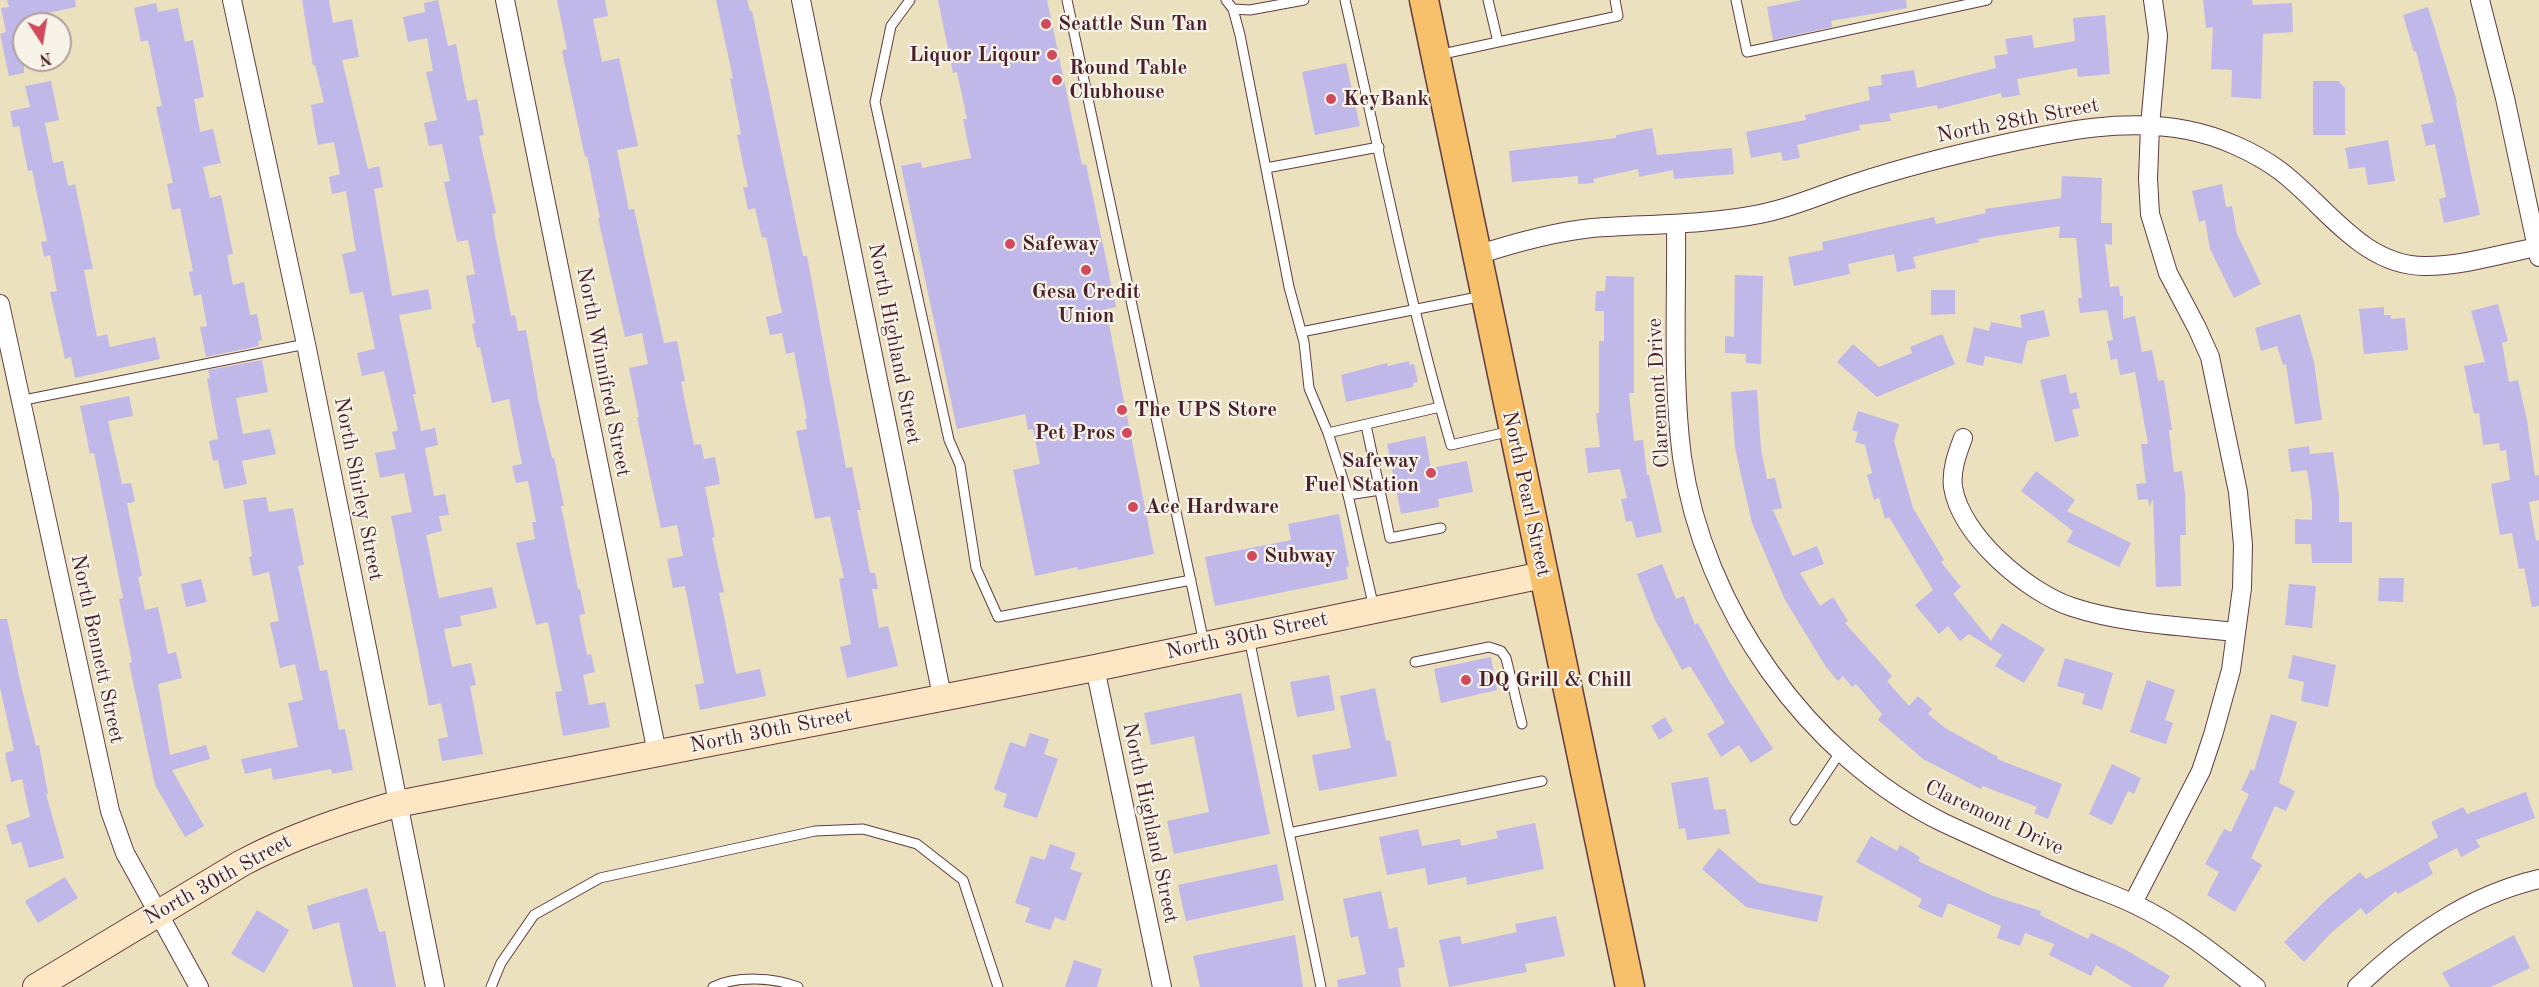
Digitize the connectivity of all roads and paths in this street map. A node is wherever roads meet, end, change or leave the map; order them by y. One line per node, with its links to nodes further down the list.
1 (232, 0): 29 (street, North Shirley Street)
2 (505, 0): 50 (street, North Winnifred Street)
3 (801, 0): 47 (street, North Highland Street)
4 (910, 0): 40 (lane)
5 (1067, 0): 40 (lane)
6 (1226, 0): 16 (lane)
7 (1304, 0): 16 (lane)
8 (1345, 0): 20 (lane)
9 (1424, 0): 18 (main road, North Pearl Street)
10 (1488, 0): 17 (lane)
11 (1615, 0): 17 (lane)
12 (1736, 0): 13 (lane)
13 (1987, 0)
14 (2153, 0): 19 (street)
15 (2480, 0): 23 (street)
16 (1233, 9): 21 (lane)
17 (1498, 42): 18 (lane)
18 (1436, 55): 24 (main road, North Pearl Street)
19 (2150, 126): 22 (street, North 28th Street); 23 (street, North 28th Street); 42 (street)
20 (1379, 147): 21 (lane); 27 (lane)
21 (1266, 168): 28 (lane)
22 (1676, 224): 24 (street, North 28th Street); 49 (street, Claremont Drive)
23 (2538, 253)
24 (1477, 255): 25 (main road, North Pearl Street)
25 (1485, 296): 27 (lane); 33 (main road, North Pearl Street)
26 (0, 304): 30 (street, North Bennett Street)
27 (1414, 310): 28 (lane); 31 (lane)
28 (1301, 332): 34 (lane)
29 (306, 344): 30 (lane); 52 (street, North Shirley Street)
30 (19, 401): 57 (street, North Bennett Street)
31 (1440, 407): 32 (lane); 33 (lane)
32 (1366, 426): 34 (lane); 36 (lane)
33 (1513, 430): 39 (main road, North Pearl Street)
34 (1328, 433): 37 (lane)
35 (1963, 438): 42 (street)
36 (1380, 489): 37 (lane); 38 (lane)
37 (1348, 495): 41 (lane)
38 (1440, 528)
39 (1543, 575): 41 (main road, North 30th Street); 67 (main road, North Pearl Street)
40 (1191, 580): 44 (lane)
41 (1375, 610): 43 (main road, North 30th Street)
42 (2235, 632): 56 (street)
43 (1248, 636): 44 (main road, North 30th Street); 54 (lane)
44 (1204, 645): 46 (main road, North 30th Street)
45 (1415, 662): 48 (lane)
46 (1095, 668): 47 (main road, North 30th Street); 65 (street, North Highland Street)
47 (942, 696): 50 (main road, North 30th Street)
48 (1522, 724)
49 (1841, 751): 53 (lane); 56 (street, Claremont Drive)
50 (657, 753): 52 (main road, North 30th Street)
51 (1542, 781): 54 (lane)
52 (397, 804): 57 (main road, North 30th Street); 60 (street, North Shirley Street)
53 (1795, 820)
54 (1289, 833): 66 (lane)
55 (2539, 879): 69 (street)
56 (2133, 903): 68 (street, Claremont Drive)
57 (159, 913): 58 (main road, North 30th Street); 59 (street, North Bennett Street)
58 (36, 987)
59 (199, 987)
60 (435, 987)
61 (491, 987): 64 (lane)
62 (712, 987): 63 (lane)
63 (798, 987)
64 (998, 987)
65 (1162, 987)
66 (1321, 987)
67 (1630, 987)
68 (2256, 987)
69 (2357, 987)

